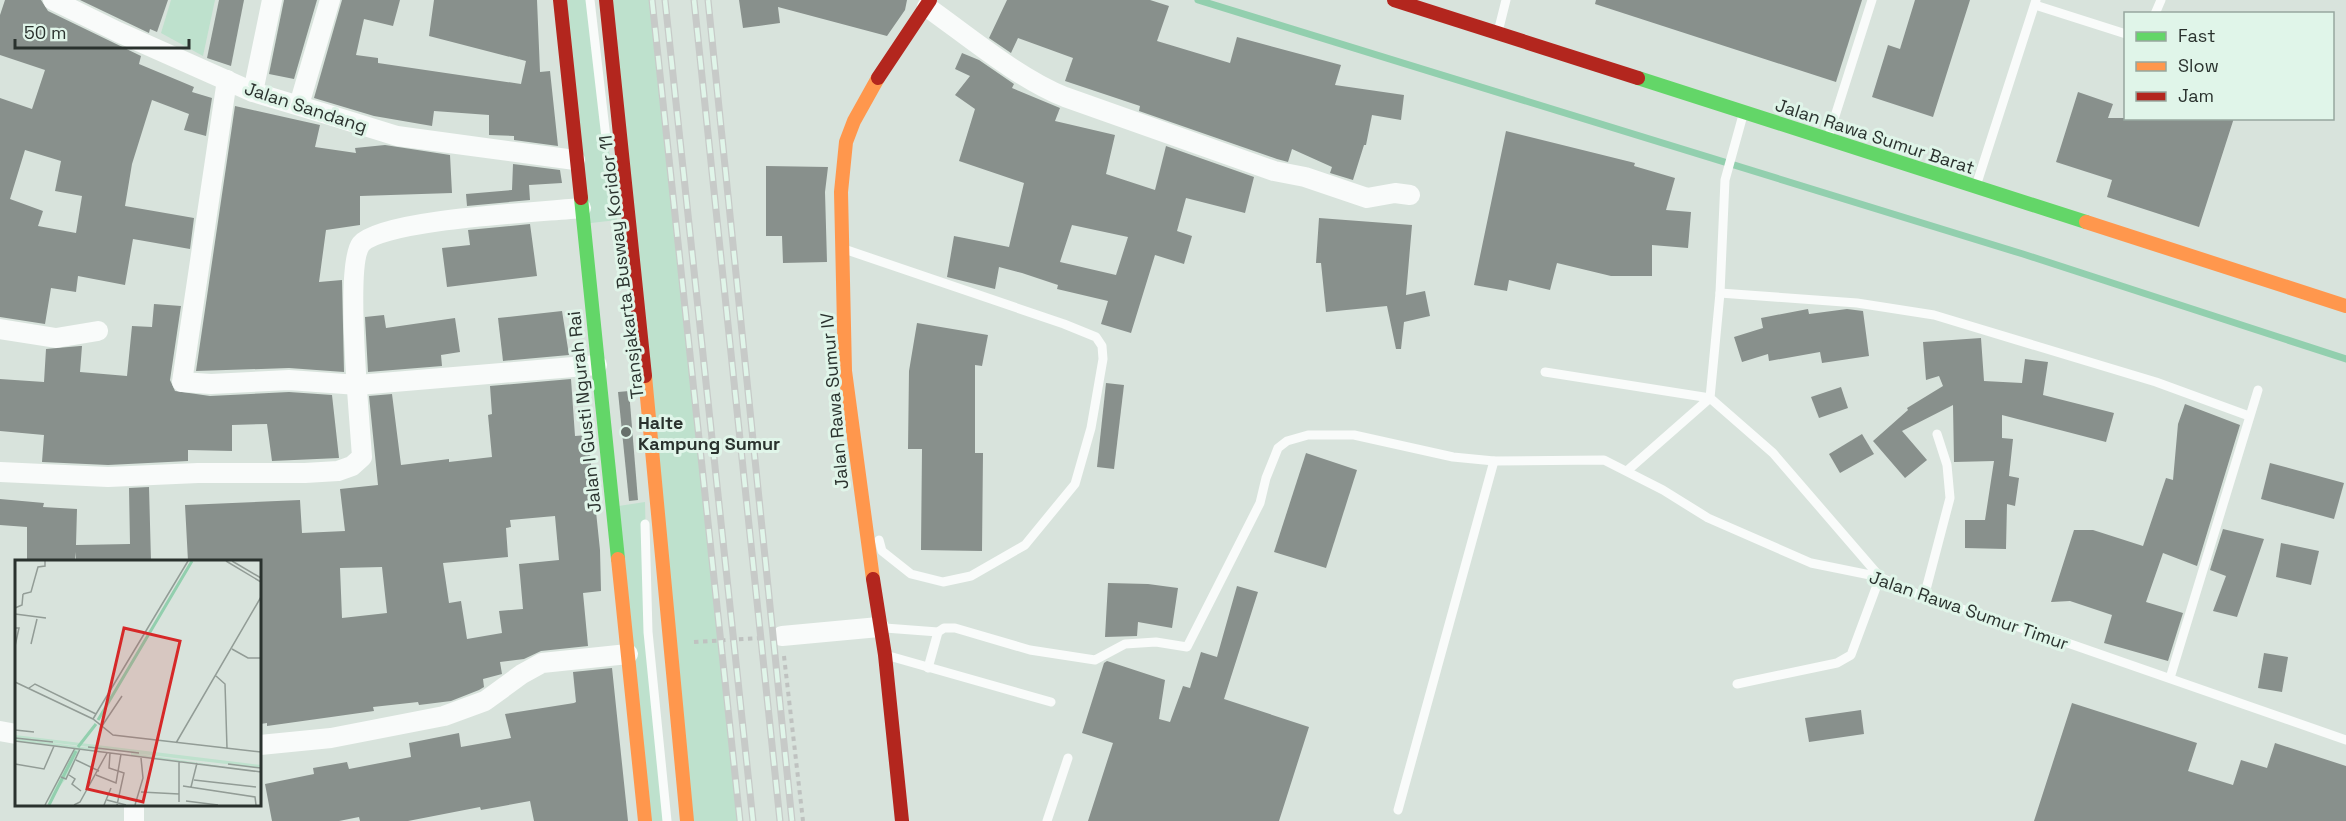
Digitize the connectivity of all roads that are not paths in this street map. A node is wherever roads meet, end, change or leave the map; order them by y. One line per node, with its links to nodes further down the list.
1 (53, 0): 14 (street, Jalan Sandang)
2 (272, 0): 15 (street)
3 (330, 0): 16 (street)
4 (560, 0): 20 (street, Jalan I Gusti Ngurah Rai)
5 (590, 0): 19 (lane, Transjakarta Busway Koridor 11)
6 (606, 0): 62 (street)
7 (1394, 0): 13 (street, Jalan Rawa Sumur Barat)
8 (1506, 0): 13 (lane)
9 (1872, 0): 18 (lane)
10 (2035, 2): 12 (lane); 21 (lane)
11 (928, 3): 22 (street); 24 (street, Jalan Rawa Sumur IV)
12 (2124, 33)
13 (1497, 34): 17 (street, Jalan Rawa Sumur Barat)
14 (227, 80): 15 (street, Jalan Sandang); 32 (street)
15 (253, 92): 16 (street, Jalan Sandang)
16 (299, 105): 20 (street, Jalan Sandang)
17 (1744, 113): 18 (street, Jalan Rawa Sumur Barat); 26 (lane)
18 (1828, 140): 21 (street, Jalan Rawa Sumur Barat)
19 (607, 151)
20 (575, 160): 23 (street, Jalan I Gusti Ngurah Rai)
21 (1975, 187): 27 (street, Jalan Rawa Sumur Barat)
22 (1410, 195)
23 (581, 208): 30 (street, Jalan I Gusti Ngurah Rai); 32 (street)
24 (842, 248): 40 (street, Jalan Rawa Sumur IV); 40 (lane)
25 (623, 267): 41 (lane, Transjakarta Busway Koridor 11)
26 (1720, 293): 34 (lane); 35 (lane)
27 (2346, 306)
28 (0, 329): 29 (street)
29 (98, 331)
30 (597, 365): 32 (street); 48 (street, Jalan I Gusti Ngurah Rai)
31 (1545, 372): 34 (lane)
32 (358, 385): 39 (street)
33 (2258, 390): 35 (lane)
34 (1710, 398): 38 (lane); 43 (lane)
35 (2249, 416): 51 (lane)
36 (1937, 434): 44 (lane)
37 (1494, 461): 38 (lane, Jalan Rawa Sumur Timur); 46 (lane, Jalan Rawa Sumur Timur); 59 (lane)
38 (1628, 470): 43 (lane, Jalan Rawa Sumur Timur)
39 (0, 472)
40 (857, 472): 45 (street, Jalan Rawa Sumur IV)
41 (645, 494)
42 (645, 513): 61 (lane)
43 (1880, 577): 44 (lane, Jalan Rawa Sumur Timur); 52 (lane)
44 (1924, 597): 51 (lane, Jalan Rawa Sumur Timur)
45 (879, 627): 46 (lane); 47 (street); 49 (street, Jalan Rawa Sumur IV)
46 (938, 632): 50 (lane)
47 (782, 636)
48 (628, 654): 57 (street); 60 (street, Jalan I Gusti Ngurah Rai)
49 (885, 655): 50 (lane); 63 (street, Jalan Rawa Sumur IV)
50 (928, 668): 53 (lane)
51 (2170, 678): 56 (lane, Jalan Rawa Sumur Timur)
52 (1737, 684)
53 (1051, 702)
54 (0, 731): 55 (street)
55 (15, 734)
56 (2346, 740)
57 (261, 745)
58 (1068, 758): 64 (lane)
59 (1398, 810)
60 (645, 821)
61 (667, 821)
62 (687, 821)
63 (903, 821)
64 (1047, 821)

